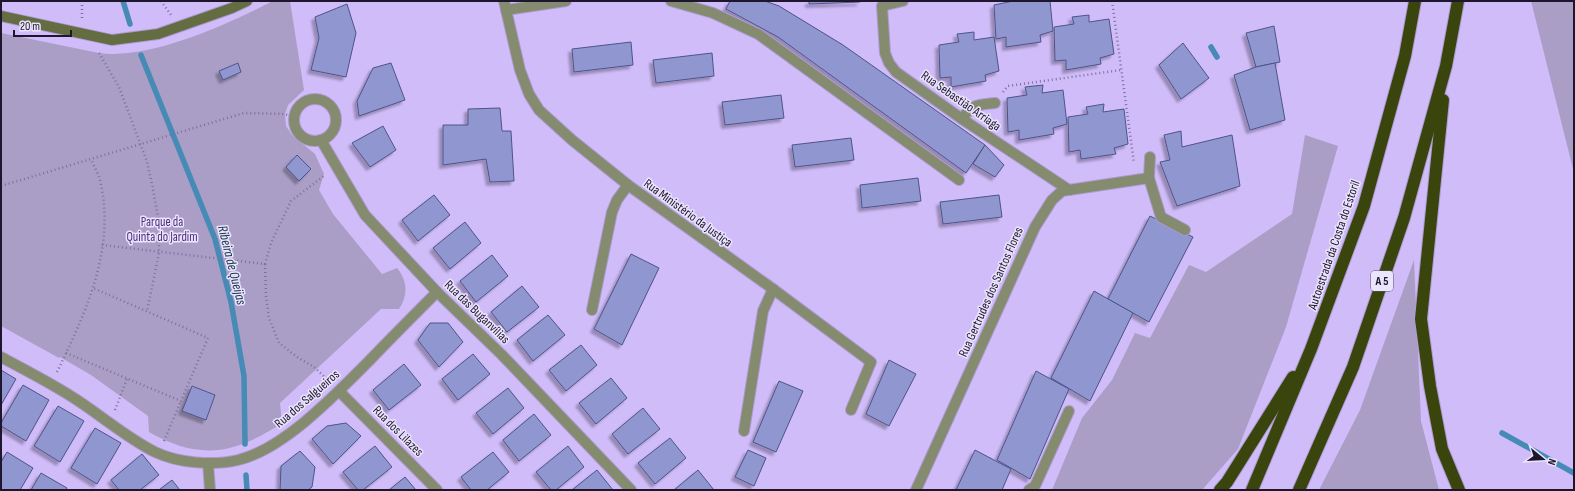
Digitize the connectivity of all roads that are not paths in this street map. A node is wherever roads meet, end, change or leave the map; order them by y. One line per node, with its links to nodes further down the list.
1 (247, 1): 8 (street)
2 (566, 1): 7 (street, Rua Ministério da Justiça)
3 (671, 1): 15 (street)
4 (903, 1): 11 (street, Rua Sebastião Arriaga)
5 (1415, 1): 22 (highway, Autoestrada da Costa do Estoril)
6 (1458, 1): 9 (highway, A 5)
7 (505, 5): 16 (street, Rua Ministério da Justiça)
8 (1, 16)
9 (1446, 66): 36 (highway, A 5); 37 (highway)
10 (995, 103): 11 (street)
11 (962, 119): 17 (street, Rua Sebastião Arriaga)
12 (321, 140): 12 (street); 20 (street, Rua das Buganvílias)
13 (1150, 157): 14 (street)
14 (1149, 178): 17 (street, Rua Gertrudes dos Santos Flores); 18 (street)
15 (959, 180)
16 (628, 185): 19 (street, Rua Ministério da Justiça); 21 (street)
17 (1069, 190): 32 (street, Rua Gertrudes dos Santos Flores)
18 (1185, 230)
19 (773, 289): 25 (street, Rua Ministério da Justiça); 27 (street)
20 (437, 292): 24 (street, Rua dos Salgueiros); 31 (street, Rua das Buganvílias)
21 (592, 310)
22 (1311, 349): 34 (highway); 35 (highway, Autoestrada da Costa do Estoril)
23 (1, 357): 28 (street, Rua dos Salgueiros)
24 (339, 391): 28 (street, Rua dos Salgueiros); 30 (street, Rua dos Lilazes)
25 (851, 410)
26 (1069, 411): 33 (street)
27 (744, 431)
28 (208, 463): 29 (street)
29 (210, 490)
30 (437, 490)
31 (631, 490)
32 (916, 490)
33 (1029, 490)
34 (1220, 490)
35 (1252, 490)
36 (1299, 490)
37 (1460, 490)

